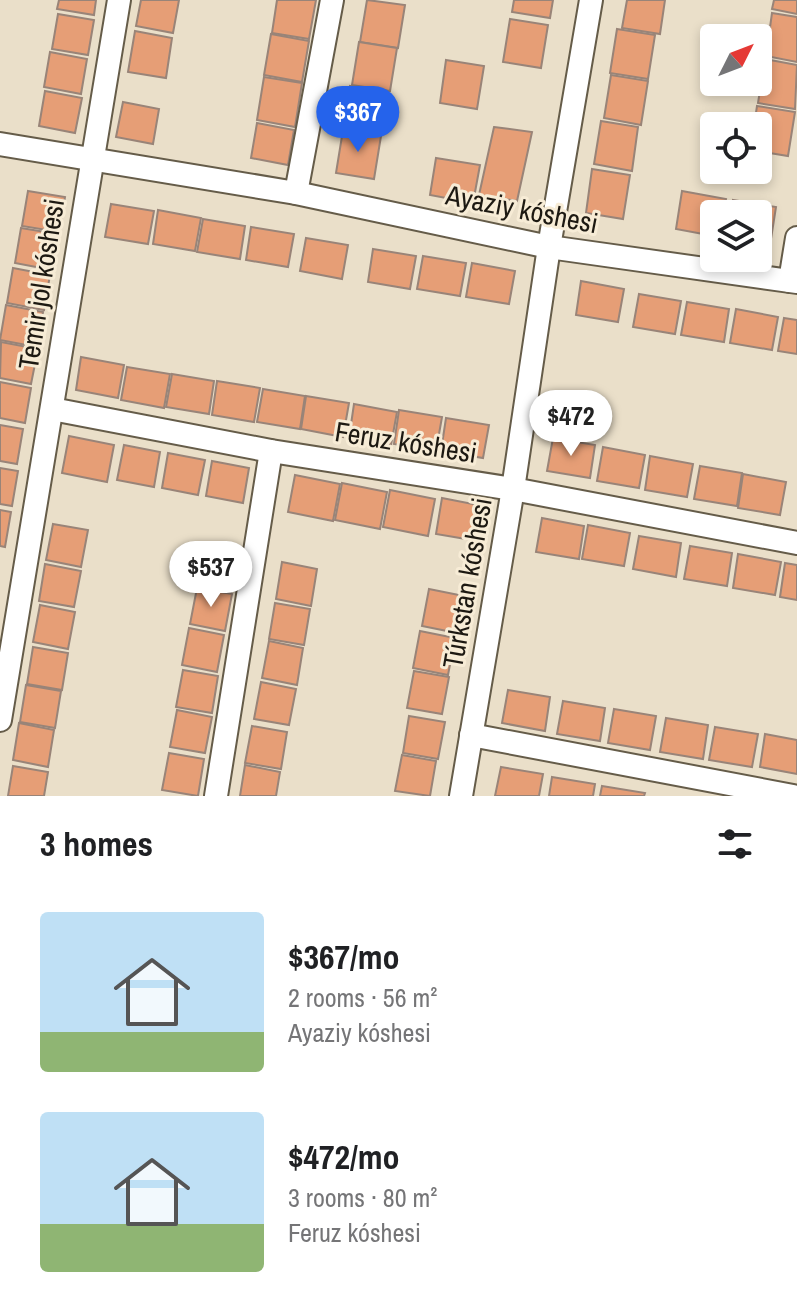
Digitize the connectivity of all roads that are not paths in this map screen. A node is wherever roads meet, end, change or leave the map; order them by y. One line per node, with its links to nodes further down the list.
1 (119, 0): 5 (street, Temir jol kóshesi)
2 (332, 0): 6 (street)
3 (591, 0): 8 (street, Túrkstan kóshesi)
4 (0, 144): 5 (street, Ayaziy kóshesi)
5 (91, 160): 6 (street, Ayaziy kóshesi); 10 (street, Temir jol kóshesi)
6 (296, 193): 8 (street, Ayaziy kóshesi)
7 (797, 238): 9 (street)
8 (549, 247): 9 (street, Ayaziy kóshesi); 12 (street, Túrkstan kóshesi)
9 (793, 281)
10 (52, 409): 11 (street, Feruz kóshesi); 14 (street, Temir jol kóshesi)
11 (271, 451): 12 (street, Feruz kóshesi); 16 (street)
12 (513, 489): 13 (street, Feruz kóshesi); 15 (street, Túrkstan kóshesi)
13 (797, 543)
14 (0, 720)
15 (471, 735): 17 (street, Túrkstan kóshesi); 18 (street)
16 (216, 796)
17 (461, 796)
18 (793, 796)

